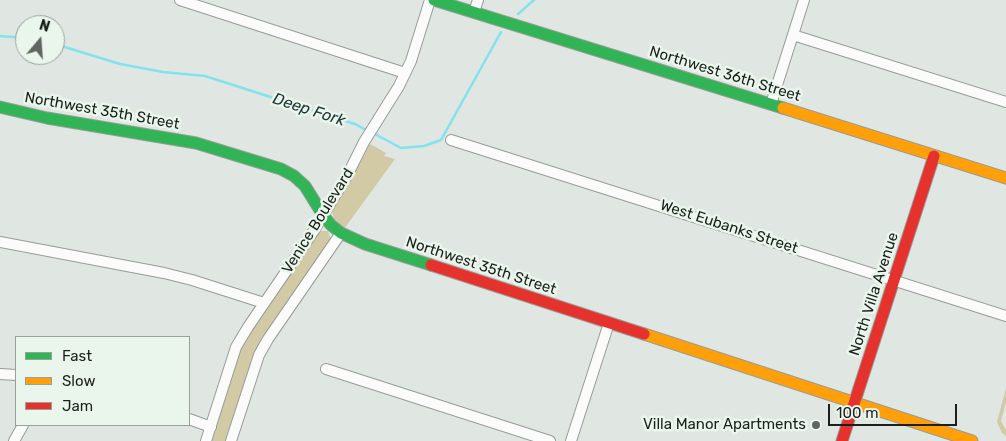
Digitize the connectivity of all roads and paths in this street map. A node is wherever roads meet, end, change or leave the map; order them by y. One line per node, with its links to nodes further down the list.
1 (180, 0): 8 (street)
2 (430, 0): 8 (street, Venice Boulevard)
3 (434, 0): 6 (street, Northwest 36th Street)
4 (478, 0): 6 (street)
5 (804, 0): 7 (street)
6 (474, 12): 10 (street, Northwest 36th Street)
7 (793, 35): 9 (street); 10 (street)
8 (405, 73): 15 (street, Venice Boulevard)
9 (1006, 102)
10 (771, 104): 13 (street, Northwest 36th Street)
11 (0, 107): 15 (street, Northwest 35th Street)
12 (451, 140): 18 (street, West Eubanks Street)
13 (934, 156): 14 (street, Northwest 36th Street); 18 (street, North Villa Avenue)
14 (1006, 178)
15 (323, 216): 16 (street, Northwest 35th Street); 19 (street, Venice Boulevard)
16 (340, 233): 21 (street, Northwest 35th Street); 31 (street, Venice Boulevard)
17 (0, 242): 19 (street)
18 (895, 280): 20 (street, West Eubanks Street); 25 (street, North Villa Avenue)
19 (264, 303): 28 (street, Venice Boulevard)
20 (1006, 316)
21 (609, 323): 25 (street, Northwest 35th Street); 33 (street)
22 (326, 369): 32 (street)
23 (0, 374): 24 (street)
24 (15, 375)
25 (854, 403): 34 (street, North Villa Avenue); 35 (street, Northwest 35th Street)
26 (190, 419): 28 (street)
27 (22, 426): 29 (street)
28 (211, 427): 30 (street, Venice Boulevard)
29 (14, 441)
30 (206, 441)
31 (231, 441)
32 (550, 441)
33 (571, 441)
34 (842, 441)
35 (972, 441)

